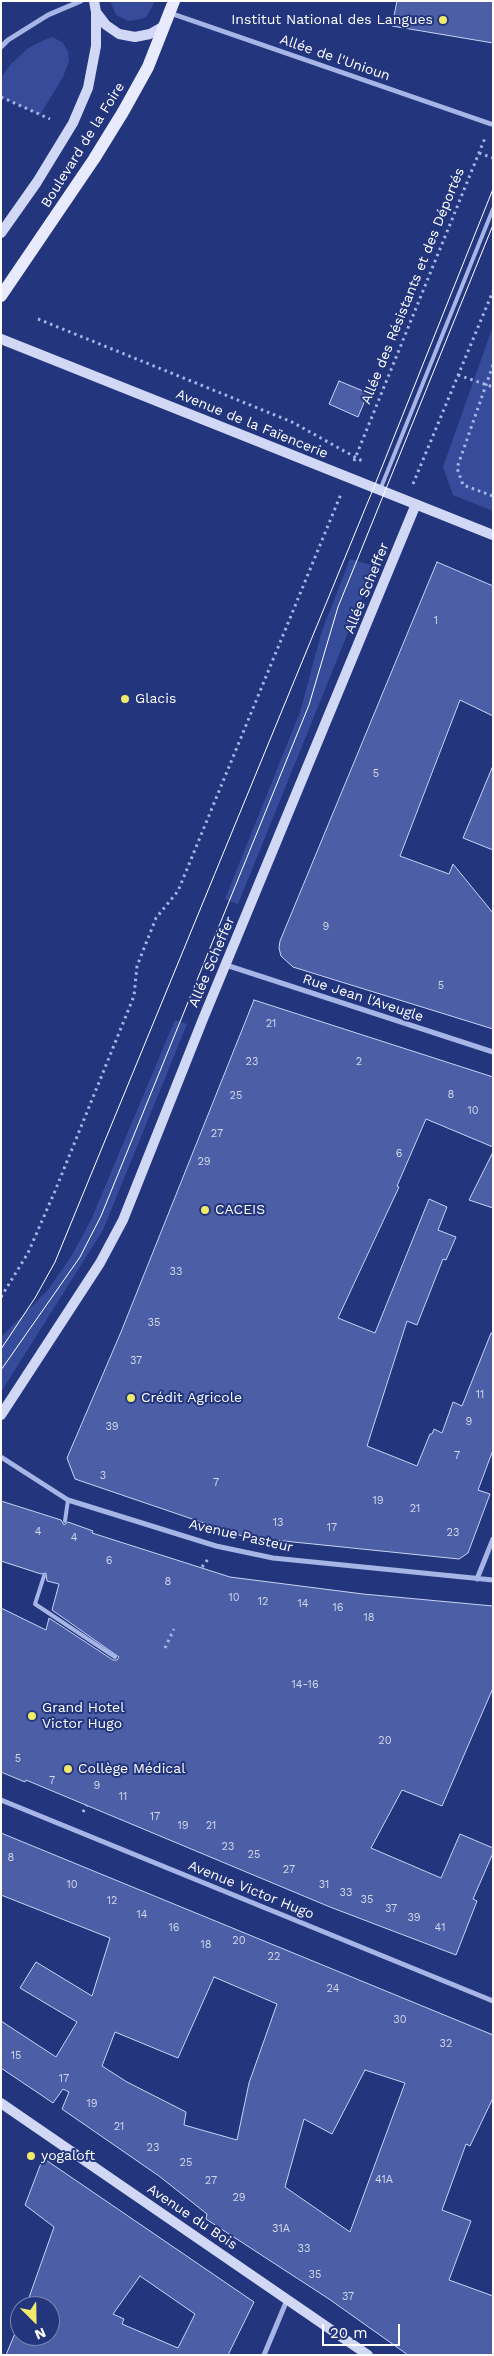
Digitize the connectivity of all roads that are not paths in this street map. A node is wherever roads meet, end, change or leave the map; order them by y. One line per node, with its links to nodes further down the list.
1 (81, 1): 6 (street)
2 (94, 1): 4 (main road)
3 (172, 4): 5 (main road, Boulevard de la Foire); 7 (street, Allée de l'Unioun)
4 (96, 12): 5 (main road); 9 (main road)
5 (164, 26): 10 (main road, Boulevard de la Foire)
6 (1, 47)
7 (492, 124)
8 (493, 209): 12 (lane)
9 (1, 232)
10 (1, 296)
11 (1, 339): 12 (main road, Avenue de la Faïencerie)
12 (380, 490): 13 (main road, Avenue de la Faïencerie)
13 (416, 504): 14 (main road, Avenue de la Faïencerie); 15 (main road, Allée Scheffer)
14 (493, 535)
15 (226, 965): 16 (street, Rue Jean l'Aveugle); 17 (main road, Allée Scheffer)
16 (493, 1052)
17 (1, 1415)
18 (1, 1457): 19 (street, Avenue Pasteur)
19 (68, 1500): 20 (lane); 23 (street, Avenue Pasteur)
20 (65, 1521)
21 (493, 1540): 23 (street)
22 (44, 1576): 25 (lane)
23 (476, 1579): 24 (street, Avenue Pasteur)
24 (493, 1580)
25 (115, 1658)
26 (1, 1800): 27 (street, Avenue Victor Hugo)
27 (493, 2001)
28 (1, 2103): 29 (main road, Avenue du Bois)
29 (287, 2299): 30 (street); 31 (main road, Avenue du Bois)
30 (264, 2355)
31 (368, 2355)

